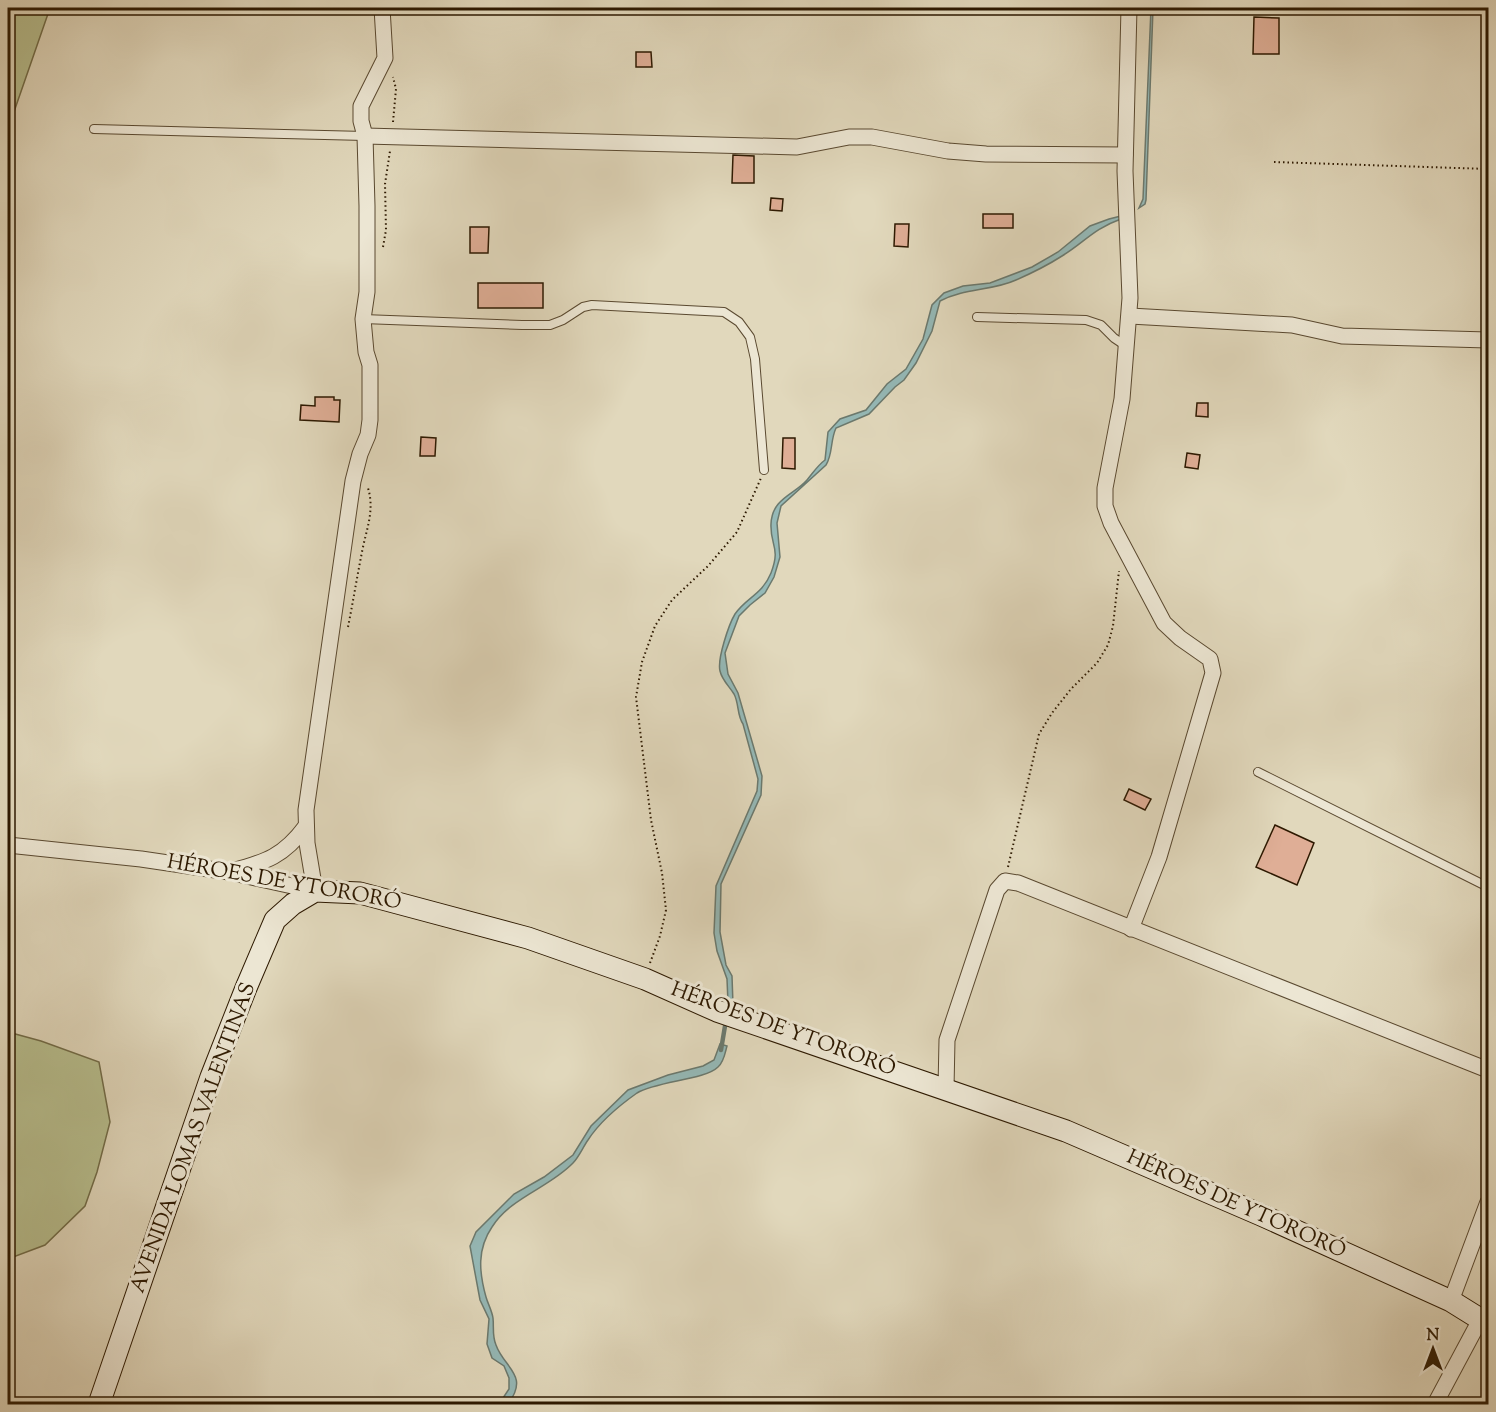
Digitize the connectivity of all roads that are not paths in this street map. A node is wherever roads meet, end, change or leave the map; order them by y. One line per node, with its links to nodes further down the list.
1 (382, 8): 4 (street)
2 (1129, 8): 5 (street)
3 (94, 129): 4 (lane)
4 (365, 136): 5 (street); 8 (street)
5 (1125, 155): 6 (street)
6 (1130, 316): 9 (street); 10 (street)
7 (977, 317): 10 (lane)
8 (363, 319): 11 (lane); 13 (street)
9 (1488, 340)
10 (1127, 346): 18 (street)
11 (764, 470)
12 (1258, 772): 16 (lane)
13 (306, 826): 15 (street); 17 (street)
14 (8, 845): 15 (street, HÉROES DE YTORORÓ)
15 (229, 872): 17 (street, HÉROES DE YTORORÓ)
16 (1488, 886)
17 (315, 891): 20 (main road, HÉROES DE YTORORÓ); 24 (main road, AVENIDA LOMAS VALENTINAS)
18 (1131, 929): 19 (street); 20 (street)
19 (1488, 1070)
20 (946, 1088): 22 (main road, HÉROES DE YTORORÓ)
21 (1488, 1202): 22 (street)
22 (1451, 1301): 23 (main road, HÉROES DE YTORORÓ)
23 (1485, 1321): 25 (street)
24 (99, 1404)
25 (1435, 1404)

